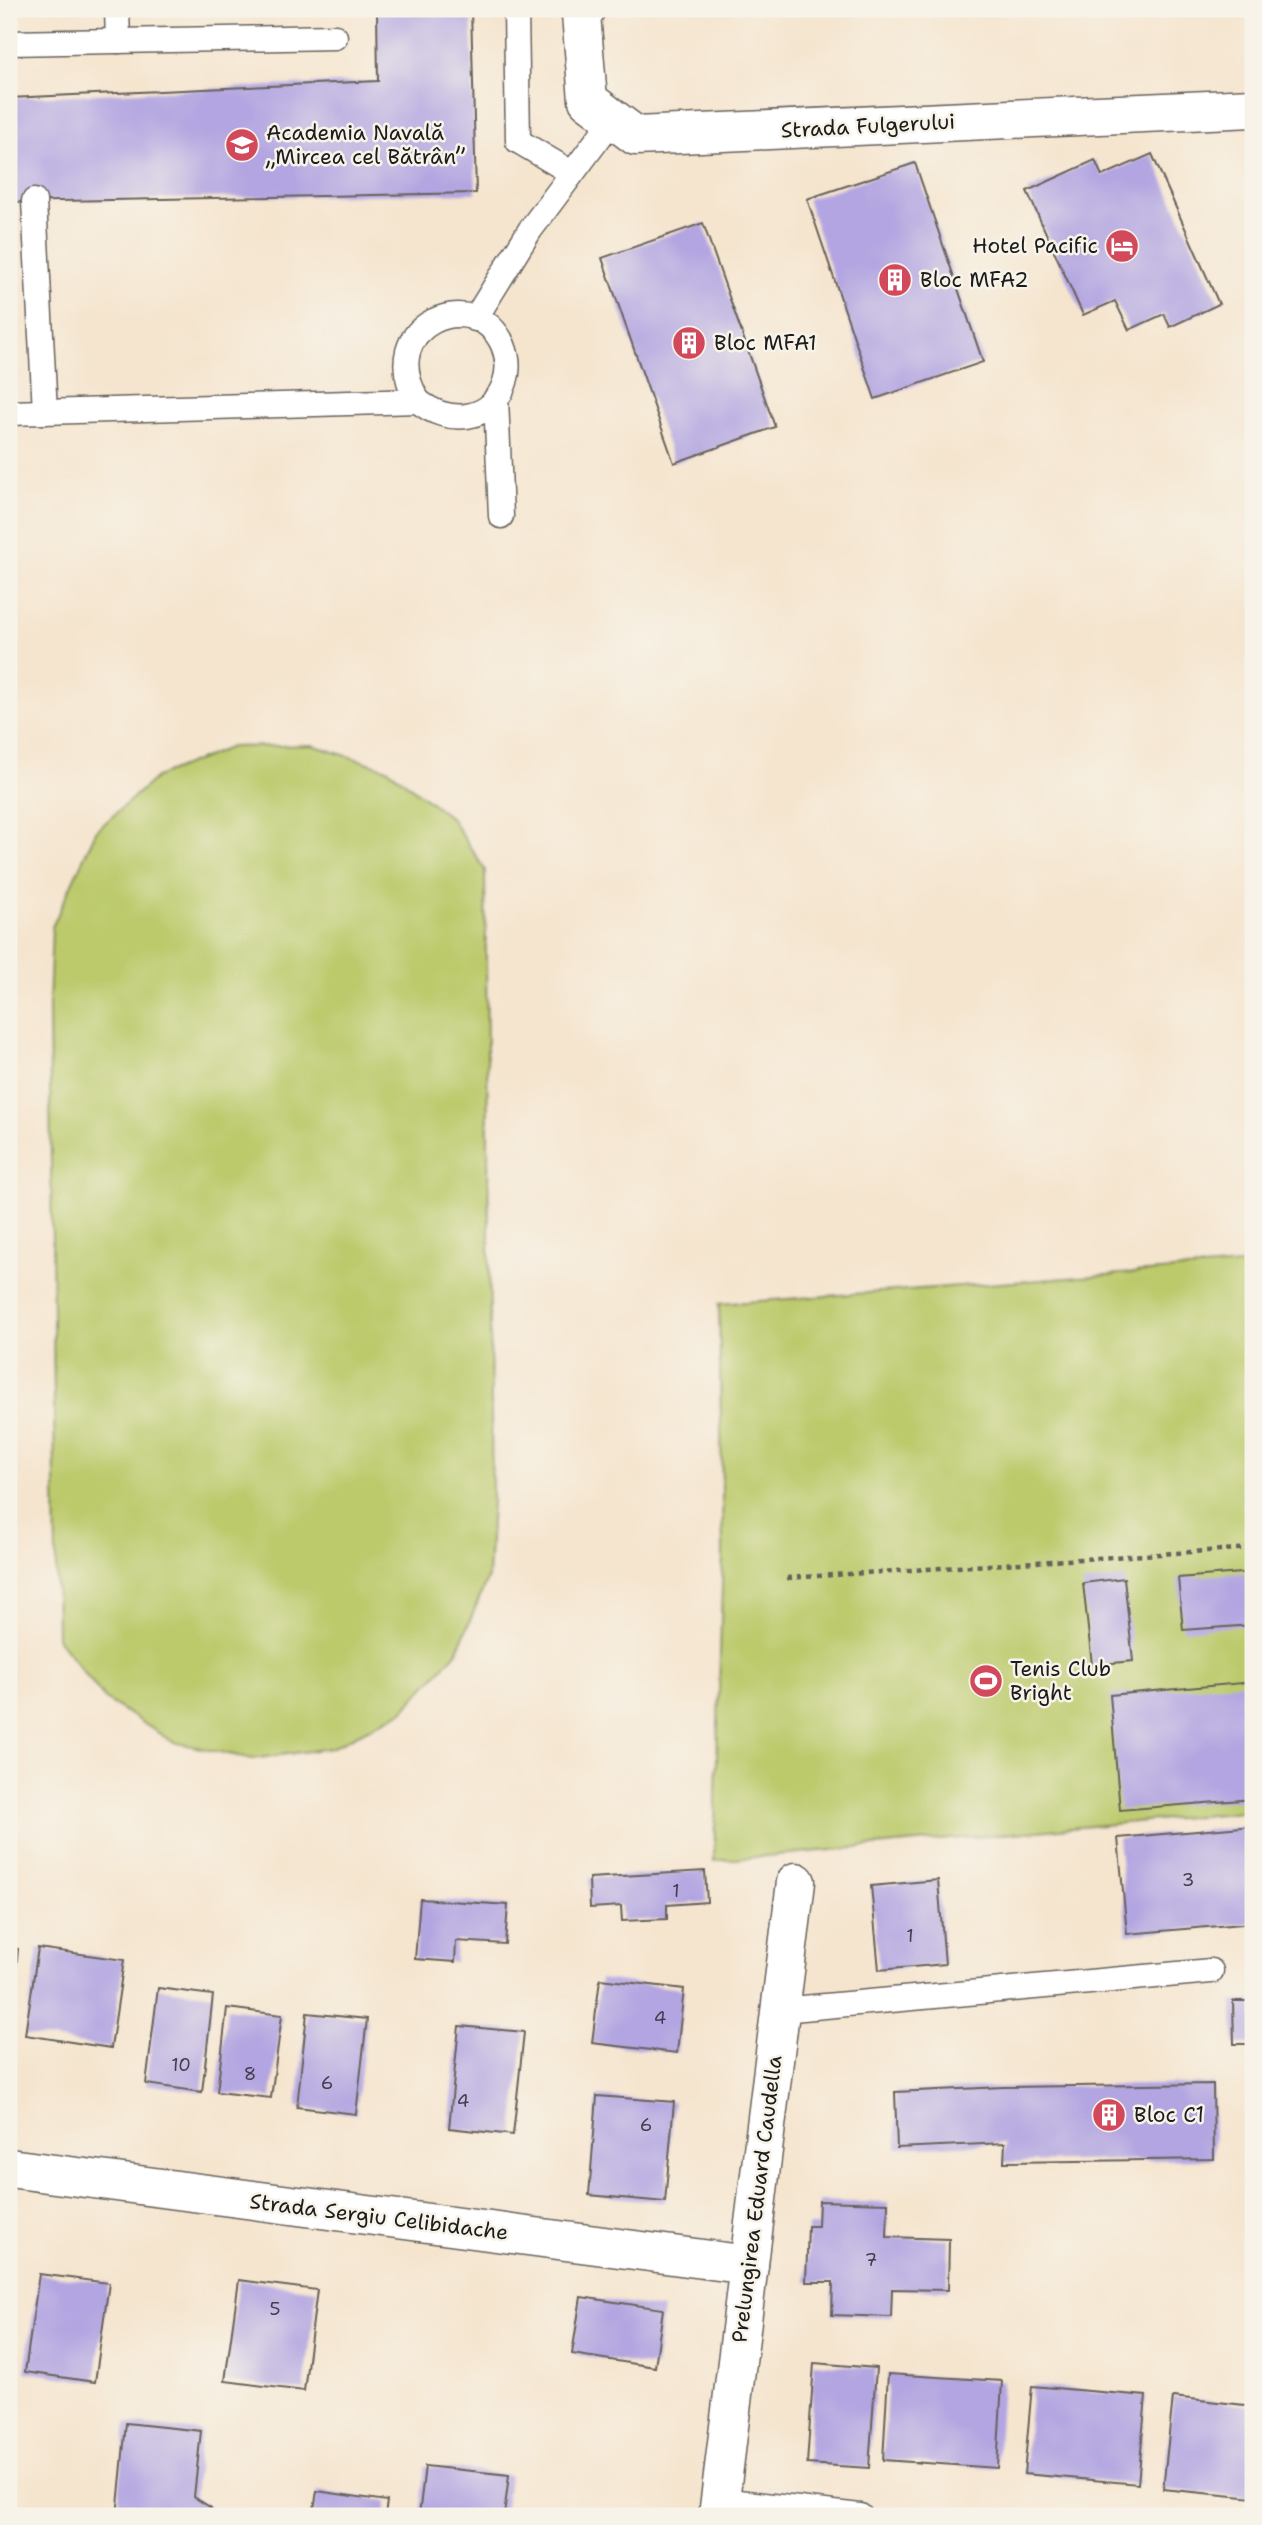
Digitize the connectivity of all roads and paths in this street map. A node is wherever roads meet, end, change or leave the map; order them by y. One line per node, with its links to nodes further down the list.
1 (117, 9): 5 (lane)
2 (516, 9): 9 (lane)
3 (586, 9): 8 (street, Strada Fulgerului)
4 (335, 37): 5 (lane)
5 (118, 41): 6 (lane)
6 (9, 43)
7 (1253, 108): 8 (street, Strada Fulgerului)
8 (613, 119): 9 (lane)
9 (572, 173): 11 (lane)
10 (34, 201): 14 (lane)
11 (475, 319): 12 (lane); 13 (lane)
12 (496, 398): 13 (lane); 16 (lane)
13 (418, 401): 14 (lane)
14 (45, 412): 15 (lane)
15 (9, 413)
16 (501, 516)
17 (1253, 1548): 18 (path)
18 (787, 1578)
19 (796, 1882): 21 (street, Prelungirea Eduard Caudella)
20 (1211, 1971): 21 (lane)
21 (781, 2010): 23 (street, Prelungirea Eduard Caudella)
22 (9, 2168): 23 (street, Strada Sergiu Celibidache)
23 (749, 2265): 24 (street, Prelungirea Eduard Caudella)
24 (719, 2508): 25 (lane)
25 (860, 2516)

